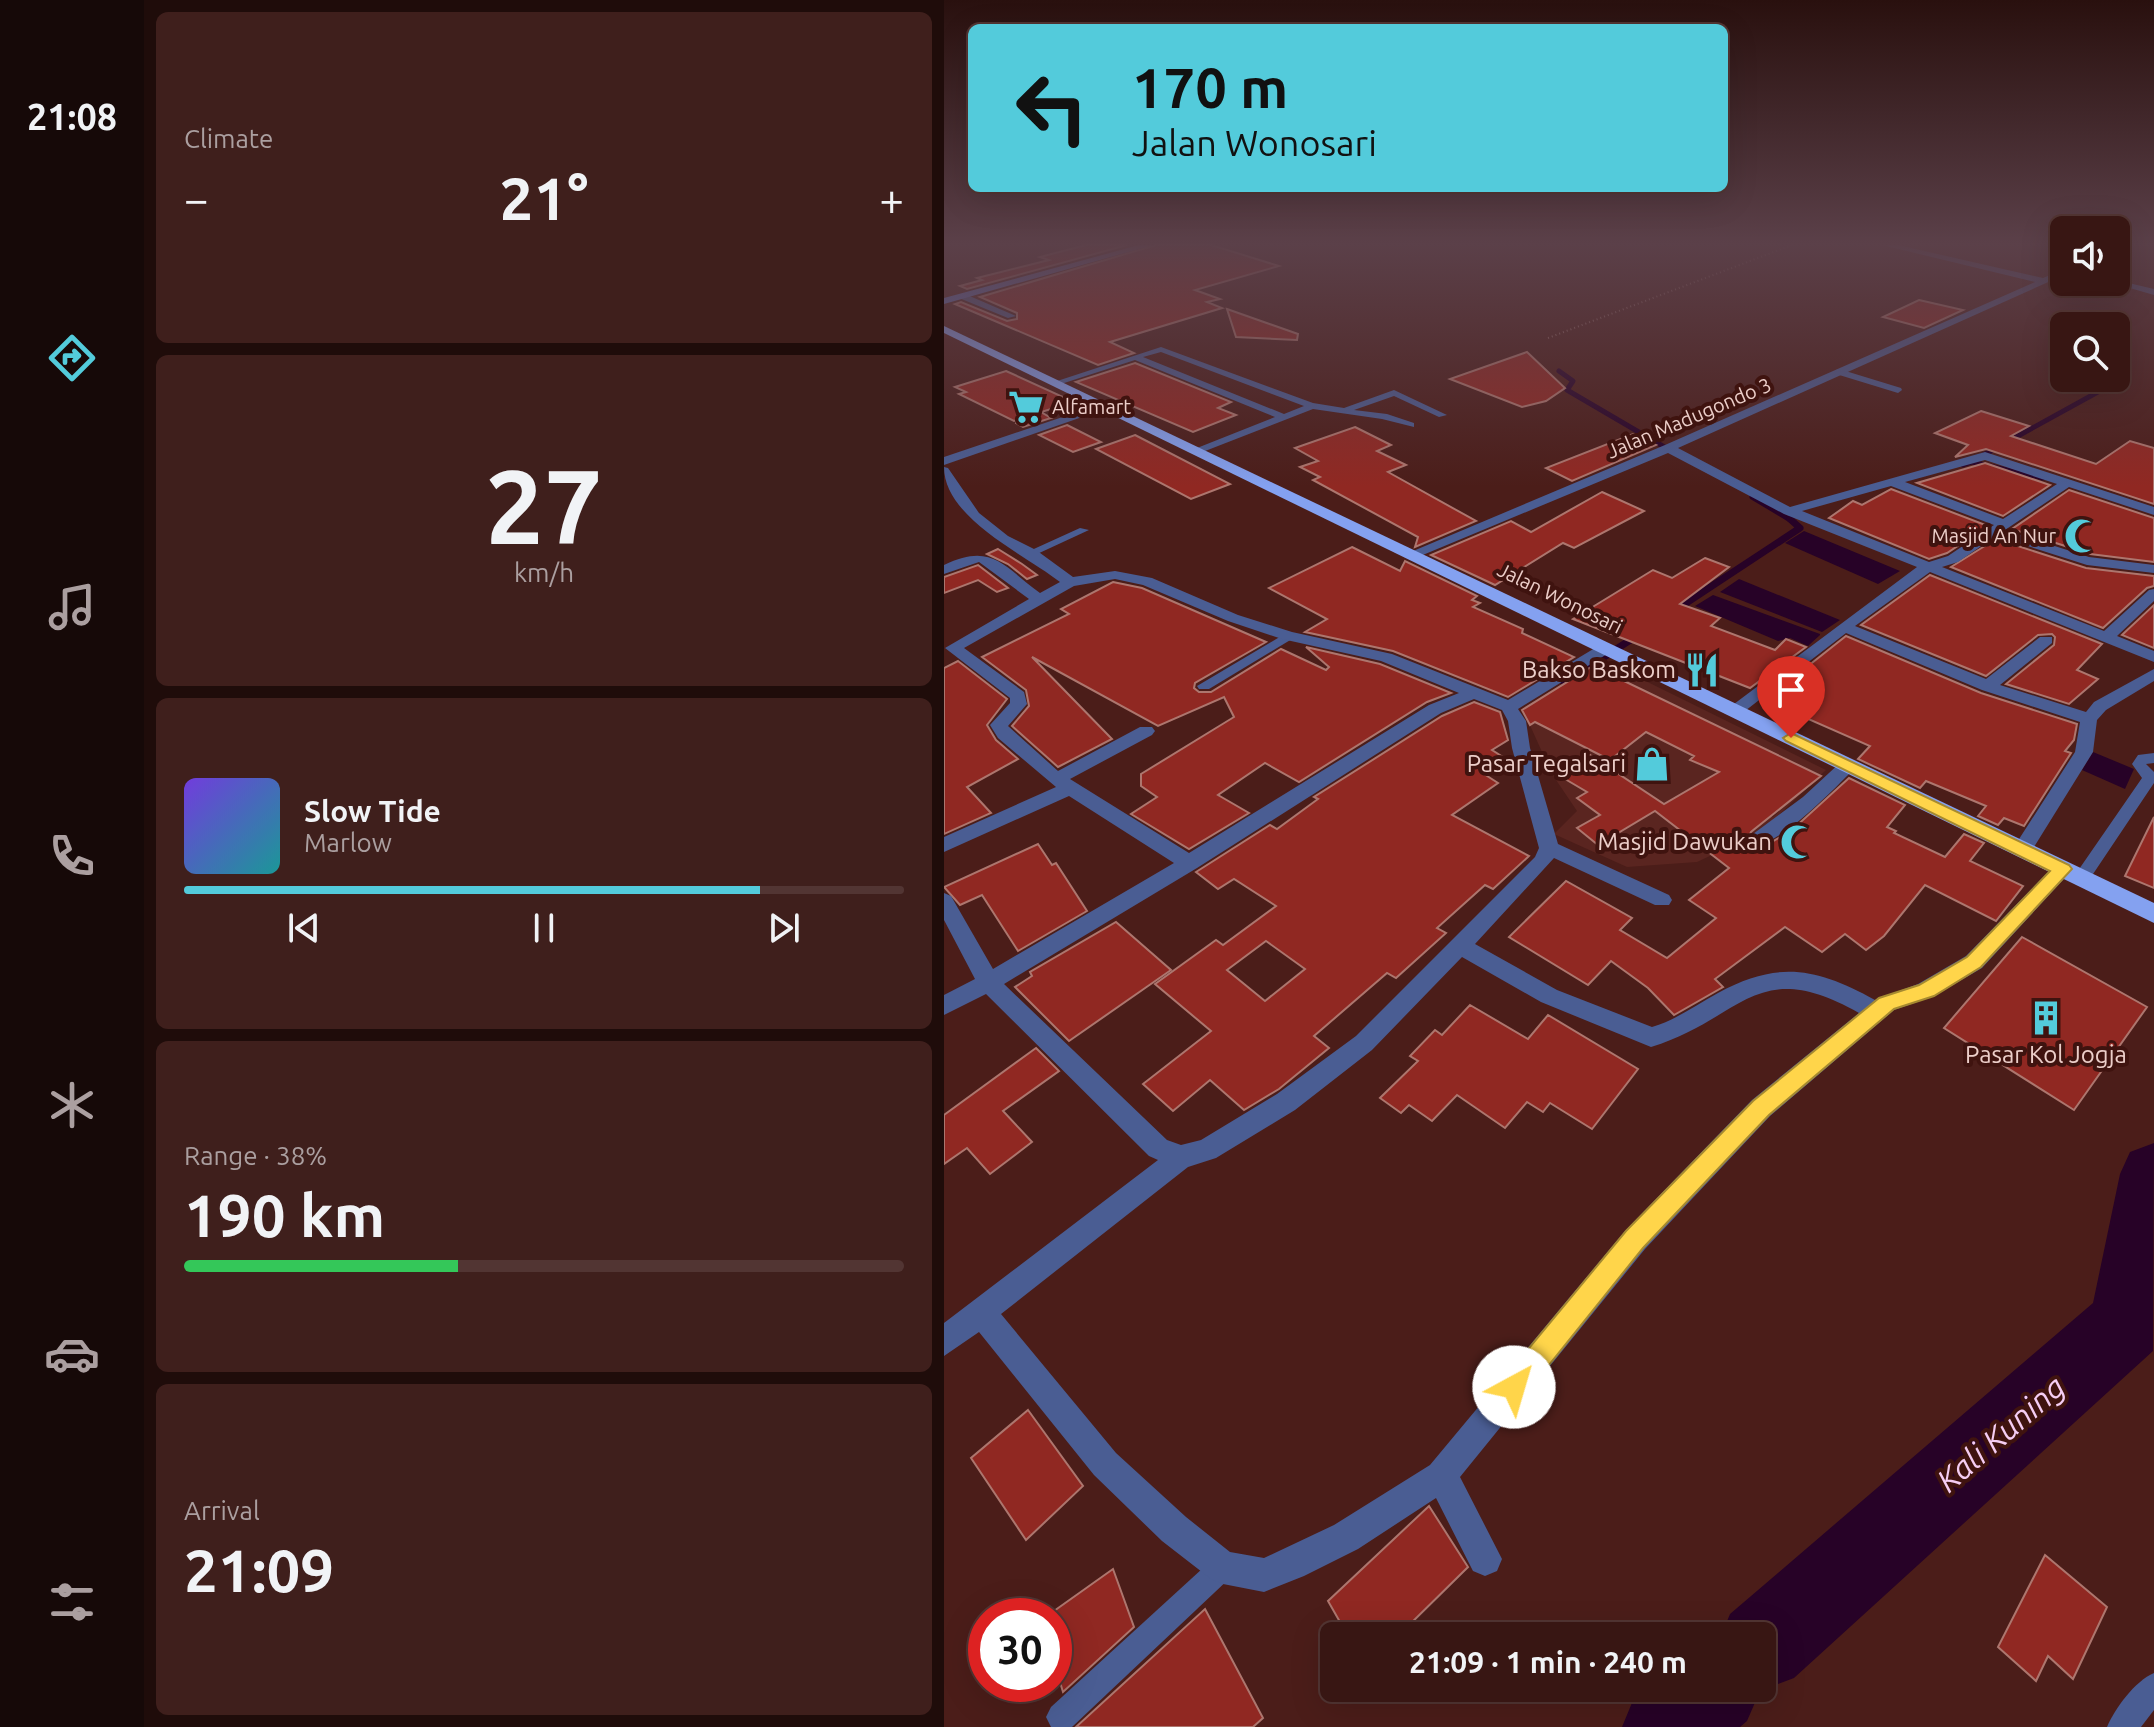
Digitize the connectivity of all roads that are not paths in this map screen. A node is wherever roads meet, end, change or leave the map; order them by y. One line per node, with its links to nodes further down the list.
1 (1943, 326): 4 (street, Jalan Madugondo 3)
2 (944, 329): 5 (highway, Jalan Wonosari)
3 (1135, 357): 5 (lane); 8 (lane); 11 (lane)
4 (1839, 372): 6 (lane); 13 (street, Jalan Madugondo 3)
5 (1055, 383): 7 (highway, Jalan Wonosari)
6 (1898, 390)
7 (1107, 405): 14 (highway, Jalan Wonosari); 15 (street)
8 (1312, 406): 9 (lane); 11 (lane)
9 (1346, 410): 10 (lane); 12 (lane)
10 (1442, 415)
11 (1283, 417): 14 (lane)
12 (1411, 425)
13 (1669, 448): 20 (street); 24 (street, Jalan Madugondo 3)
14 (1200, 450): 24 (highway, Jalan Wonosari)
15 (944, 461)
16 (944, 471): 23 (street)
17 (1892, 482): 18 (street); 20 (street); 21 (street)
18 (2068, 482): 19 (street); 21 (street)
19 (2154, 511)
20 (1793, 512): 25 (street)
21 (1997, 527): 25 (street); 26 (street)
22 (1084, 530): 23 (lane)
23 (1031, 553): 28 (street)
24 (1413, 554): 36 (highway, Jalan Wonosari)
25 (1929, 567): 31 (street); 33 (street)
26 (2154, 569)
27 (944, 570): 30 (street)
28 (1070, 582): 30 (street); 32 (street)
29 (2154, 593): 33 (street)
30 (1039, 599): 35 (street)
31 (1844, 627): 40 (street); 43 (street)
32 (1288, 636): 39 (lane); 41 (street)
33 (2107, 637): 37 (street)
34 (2046, 640): 40 (street)
35 (949, 650): 49 (street)
36 (1612, 650): 42 (street); 43 (highway, Jalan Wonosari)
37 (2154, 657)
38 (2154, 674): 44 (street)
39 (1204, 686)
40 (1988, 686): 44 (street)
41 (1473, 693): 42 (street); 54 (street)
42 (1509, 707): 52 (street)
43 (1735, 710): 47 (highway, Jalan Wonosari)
44 (2089, 719): 53 (street)
45 (1146, 731): 49 (street)
46 (2154, 758): 48 (lane)
47 (1848, 765): 50 (street); 53 (highway, Jalan Wonosari)
48 (2153, 776): 55 (lane)
49 (1063, 783): 51 (street); 54 (street)
50 (1760, 839)
51 (944, 845)
52 (1549, 848): 56 (street); 59 (street)
53 (2022, 850): 55 (highway, Jalan Wonosari)
54 (1190, 863): 60 (street)
55 (2072, 874): 58 (highway, Jalan Wonosari); 62 (street)
56 (1662, 900)
57 (944, 901): 60 (street)
58 (2154, 914)
59 (1458, 944): 62 (street); 63 (street)
60 (989, 983): 61 (street); 63 (street)
61 (944, 1006)
62 (1876, 1012): 66 (street)
63 (1181, 1157): 64 (street)
64 (985, 1317): 65 (street); 68 (street)
65 (944, 1341)
66 (1441, 1476): 67 (street); 68 (street)
67 (1485, 1559)
68 (1223, 1567): 70 (lane)
69 (2154, 1687): 71 (lane)
70 (1061, 1717)
71 (2122, 1727)

